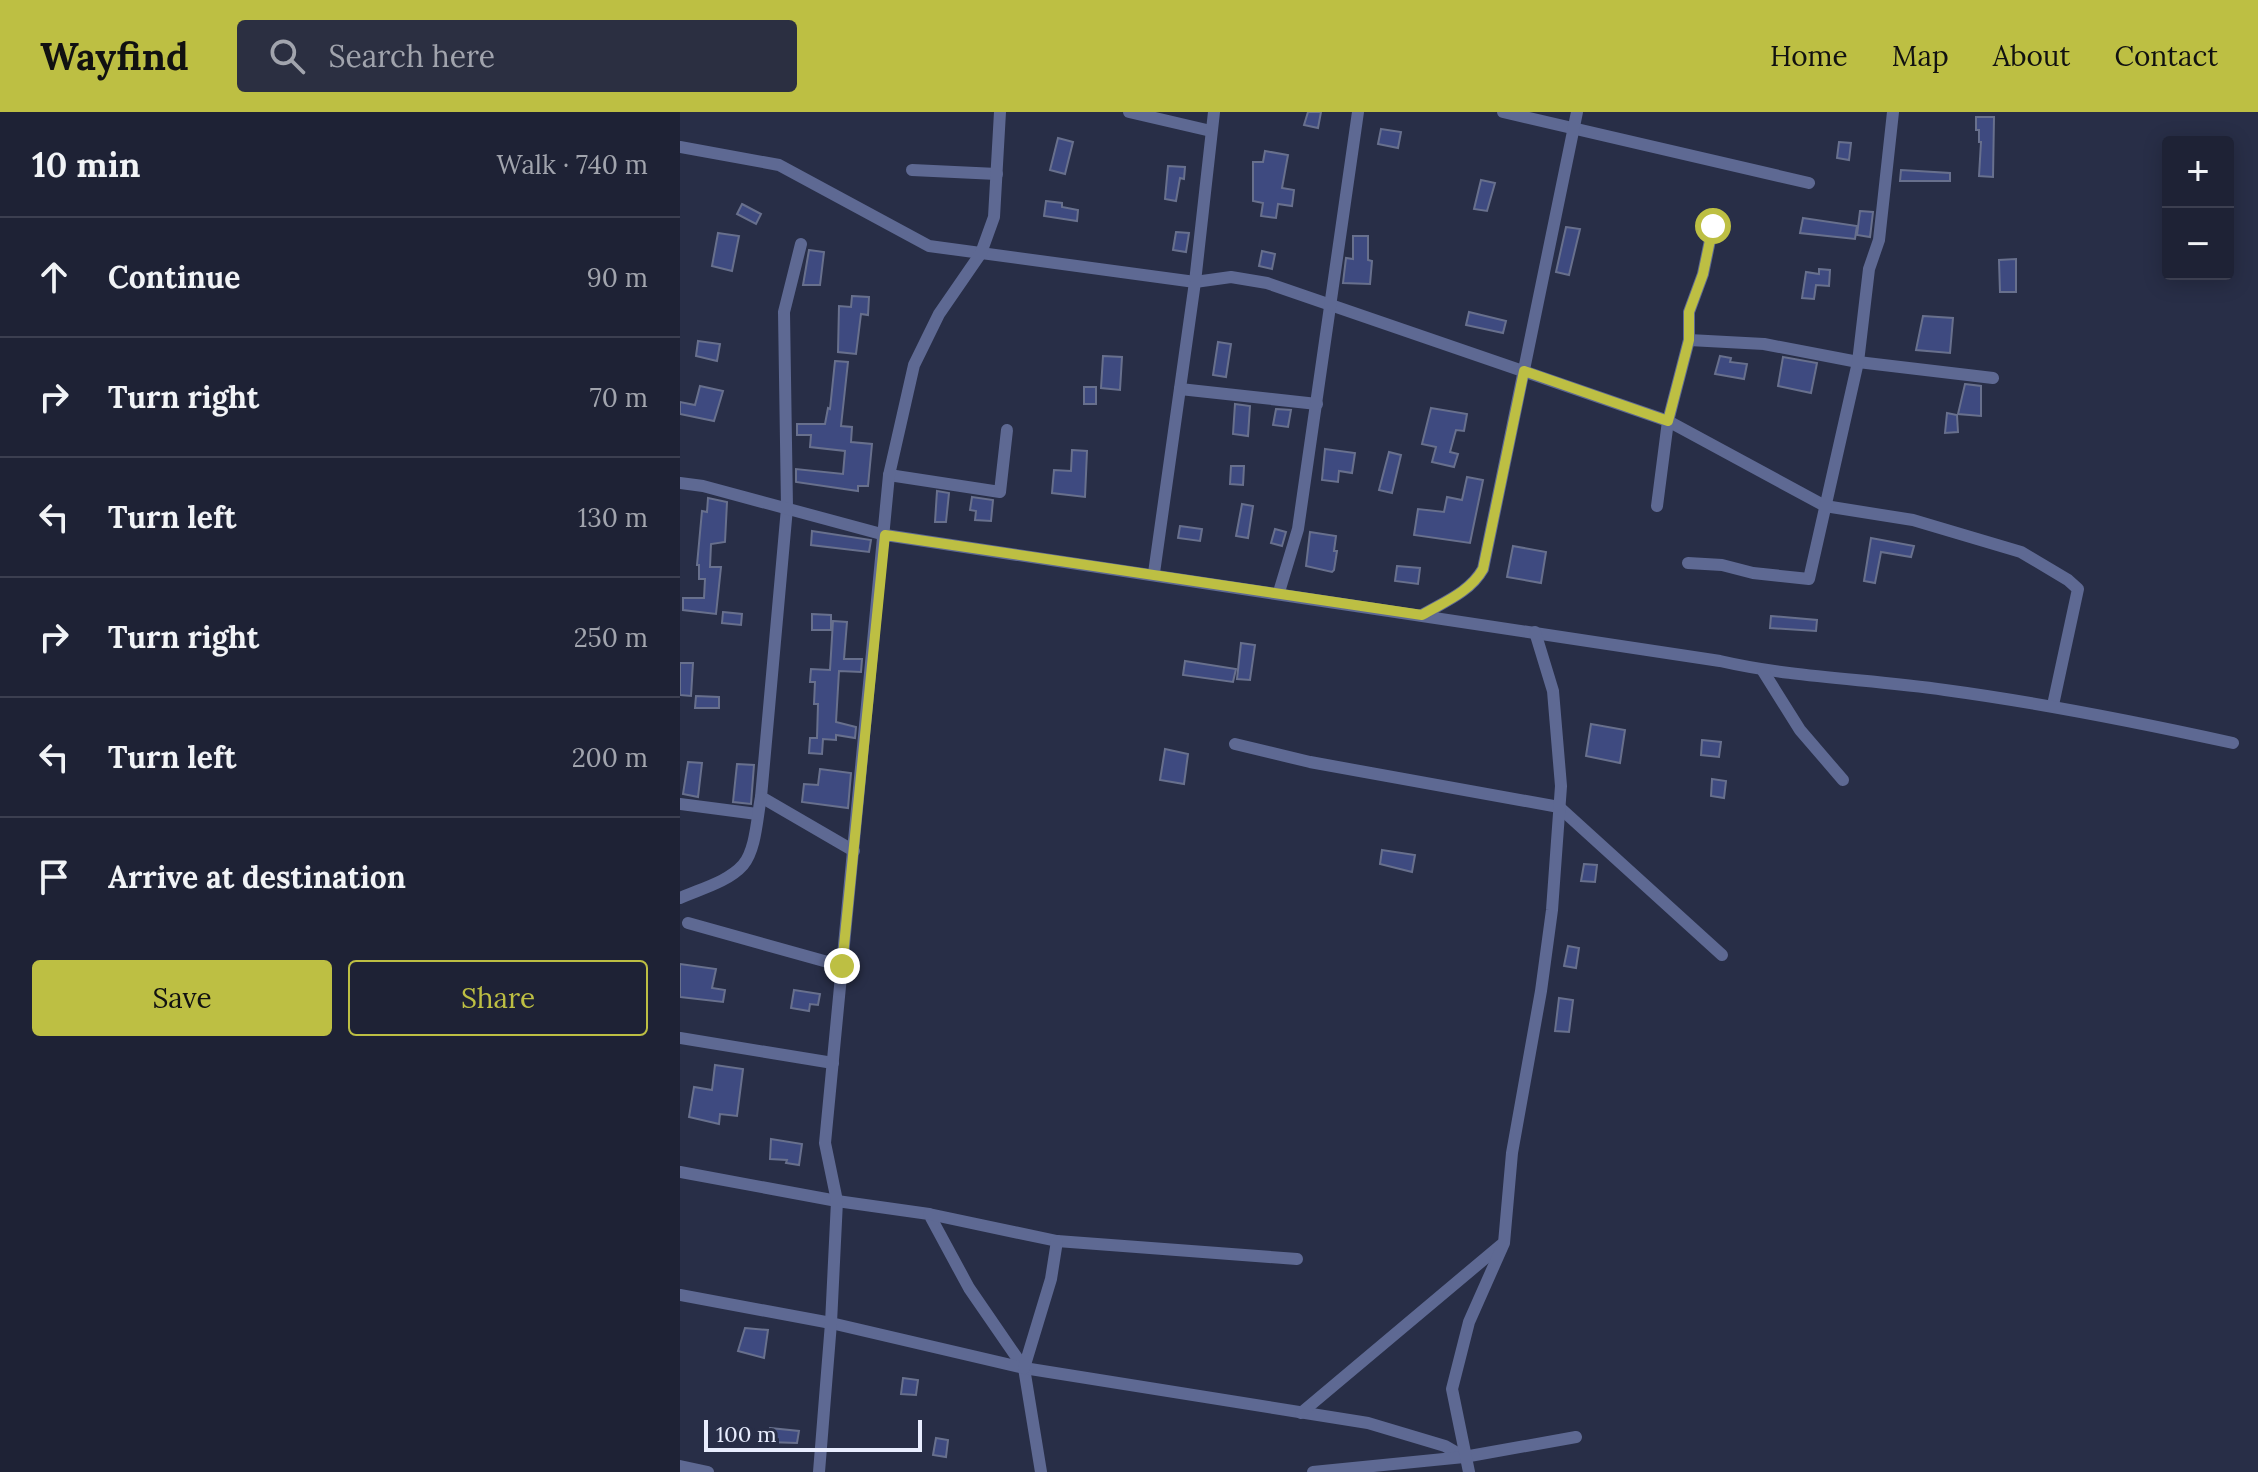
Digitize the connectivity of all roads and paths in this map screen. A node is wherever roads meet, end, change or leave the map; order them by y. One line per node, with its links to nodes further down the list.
1 (1000, 112): 12 (street)
2 (1129, 112): 9 (street)
3 (1214, 112): 9 (street)
4 (1358, 112): 18 (street)
5 (1503, 112): 8 (street)
6 (1577, 112): 8 (street)
7 (1893, 112): 20 (street)
8 (1574, 128): 13 (street); 21 (street)
9 (1211, 131): 17 (street)
10 (680, 147): 16 (street)
11 (912, 170): 12 (street)
12 (997, 174): 16 (street)
13 (1809, 183)
14 (1713, 226): 19 (street)
15 (801, 244): 31 (street)
16 (981, 253): 17 (street); 27 (street)
17 (1195, 282): 18 (street); 23 (street)
18 (1331, 303): 21 (street); 24 (street)
19 (1689, 340): 20 (street); 25 (street)
20 (1858, 362): 22 (street); 30 (street)
21 (1524, 371): 25 (street); 36 (street)
22 (1993, 378)
23 (1180, 389): 24 (street); 34 (street)
24 (1317, 404): 35 (street)
25 (1668, 421): 29 (street); 30 (street)
26 (1007, 430): 27 (street)
27 (889, 475): 32 (street)
28 (680, 483): 31 (street)
29 (1657, 506)
30 (1825, 506): 33 (street); 39 (street)
31 (787, 508): 32 (street); 43 (street)
32 (885, 535): 34 (street); 47 (street)
33 (1688, 563)
34 (1154, 573): 35 (street)
35 (1279, 592): 36 (street)
36 (1422, 615): 37 (street)
37 (1535, 632): 38 (street); 45 (street)
38 (1763, 671): 39 (street); 42 (street)
39 (2053, 705): 40 (street)
40 (2233, 743)
41 (1235, 744): 45 (street)
42 (1843, 780)
43 (761, 797): 46 (street); 47 (street)
44 (680, 804): 46 (street)
45 (1559, 807): 50 (street); 58 (street)
46 (757, 814): 48 (street)
47 (854, 851): 51 (street)
48 (680, 898)
49 (688, 923): 51 (street)
50 (1722, 955)
51 (842, 966): 53 (street)
52 (680, 1038): 53 (street)
53 (833, 1063): 55 (street)
54 (680, 1172): 55 (street)
55 (837, 1201): 56 (street); 61 (street)
56 (929, 1214): 57 (street); 62 (street)
57 (1057, 1241): 59 (street); 62 (street)
58 (1504, 1243): 63 (street); 65 (street)
59 (1297, 1259)
60 (680, 1295): 61 (street)
61 (831, 1323): 62 (street); 68 (street)
62 (1024, 1368): 63 (street); 69 (street)
63 (1301, 1413): 65 (street)
64 (1576, 1437): 65 (street)
65 (1464, 1457): 70 (street); 71 (street)
66 (680, 1466): 67 (street)
67 (708, 1472)
68 (819, 1472)
69 (1041, 1472)
70 (1313, 1472)
71 (1469, 1472)

